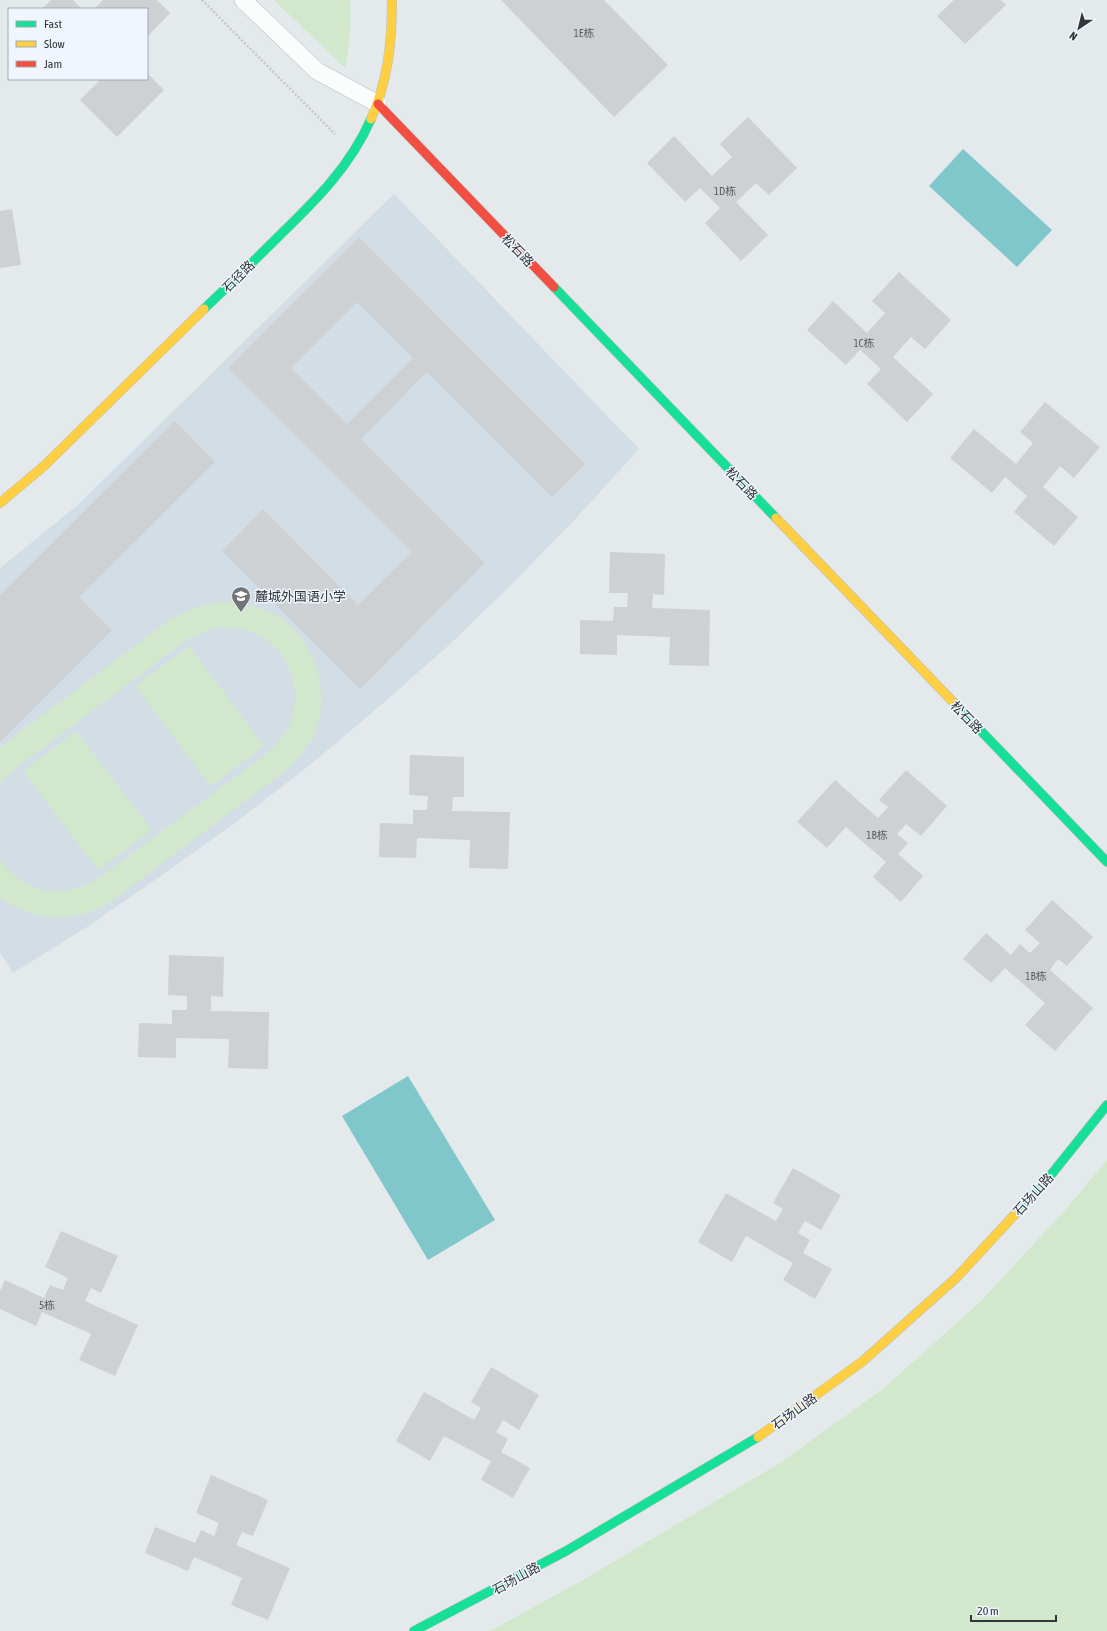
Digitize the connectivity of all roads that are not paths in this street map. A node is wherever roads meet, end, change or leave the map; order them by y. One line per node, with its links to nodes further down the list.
1 (243, 0): 3 (lane)
2 (392, 0): 3 (street, 石径路)
3 (378, 104): 4 (street, 石径路); 5 (street, 松石路)
4 (0, 503)
5 (1107, 862)
6 (1107, 1105): 7 (street, 石场山路)
7 (414, 1631)

